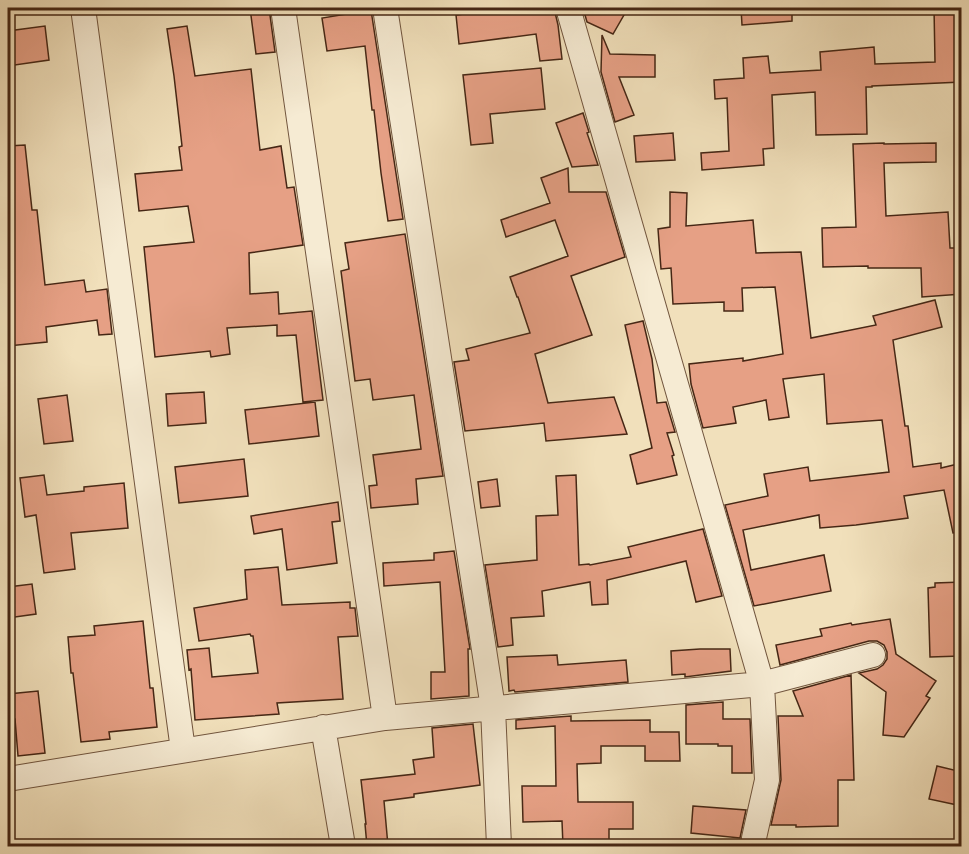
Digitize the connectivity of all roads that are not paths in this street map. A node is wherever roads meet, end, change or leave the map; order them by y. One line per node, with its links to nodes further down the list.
1 (83, 8): 10 (street)
2 (283, 8): 8 (street)
3 (385, 8): 7 (street)
4 (568, 8): 6 (street)
5 (873, 655): 6 (street)
6 (762, 684): 7 (street); 14 (street)
7 (493, 708): 8 (street); 13 (street)
8 (385, 718): 9 (street)
9 (323, 728): 10 (street); 12 (street)
10 (183, 750): 11 (street)
11 (8, 778)
12 (343, 846)
13 (499, 846)
14 (753, 846)

